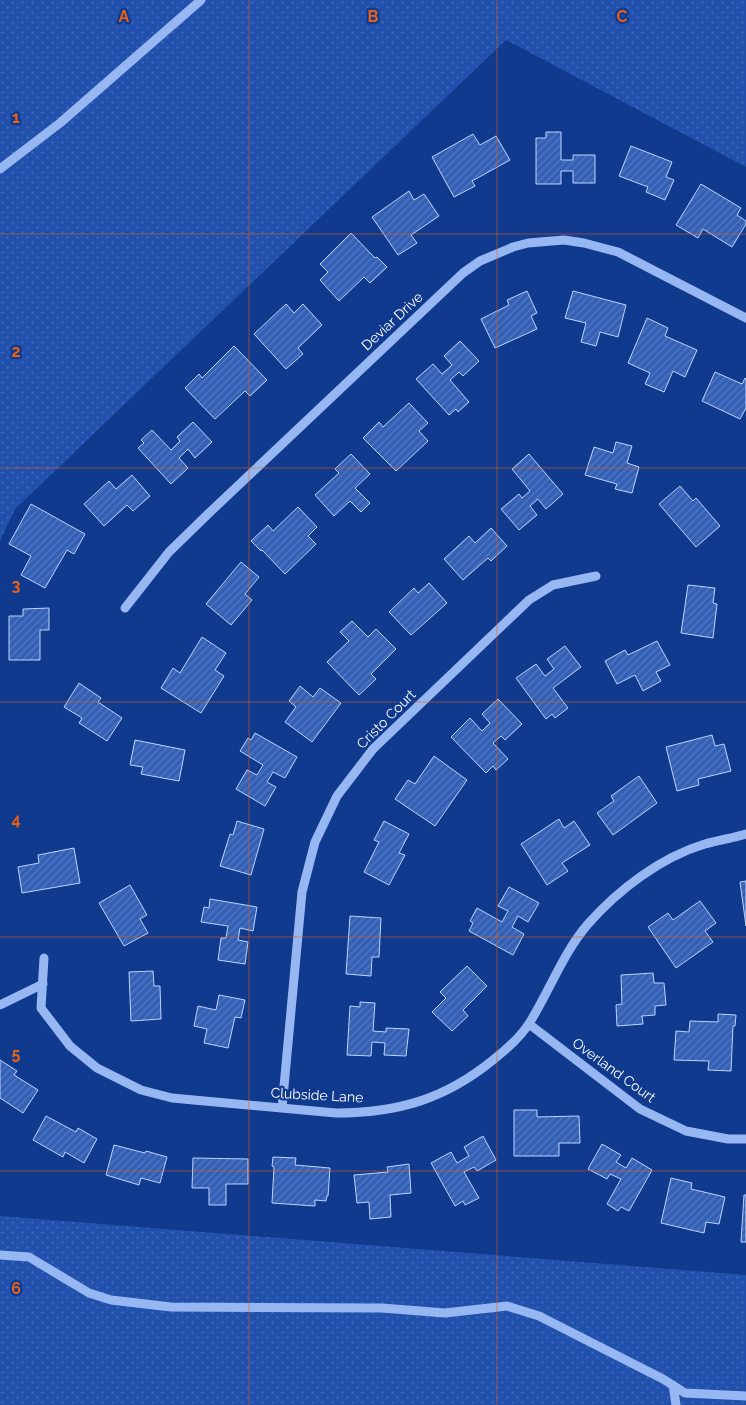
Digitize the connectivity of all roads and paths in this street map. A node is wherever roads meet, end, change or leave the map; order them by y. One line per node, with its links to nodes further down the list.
1 (201, 0): 2 (street)
2 (0, 169)
3 (746, 318): 5 (street, Deviar Drive)
4 (596, 576): 11 (street, Cristo Court)
5 (125, 608)
6 (746, 834): 10 (street, Clubside Lane)
7 (44, 958): 8 (street, Clubside Lane)
8 (42, 984): 9 (street); 11 (street, Clubside Lane)
9 (0, 1005)
10 (529, 1024): 11 (street, Clubside Lane); 12 (street, Overland Court)
11 (282, 1108)
12 (746, 1139)
13 (0, 1256): 14 (street)
14 (673, 1386): 15 (street); 16 (street)
15 (746, 1396)
16 (676, 1405)

